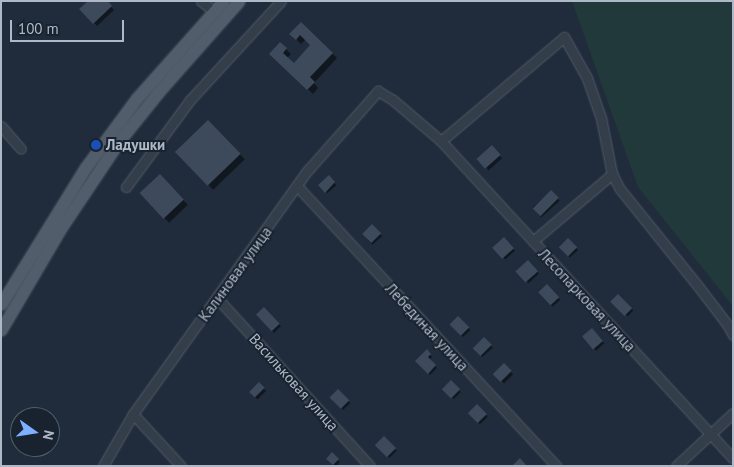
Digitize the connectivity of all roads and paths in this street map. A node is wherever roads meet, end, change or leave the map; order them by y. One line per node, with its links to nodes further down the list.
1 (202, 1): 5 (street)
2 (223, 1): 5 (main road)
3 (239, 1): 5 (main road)
4 (281, 1): 11 (street)
5 (218, 15): 14 (main road); 17 (main road)
6 (378, 90): 8 (street, Лесопарковая улица); 12 (street, Калиновая улица)
7 (1, 126): 9 (street)
8 (441, 141): 10 (street); 13 (street, Лесопарковая улица)
9 (21, 149)
10 (612, 174): 13 (street); 18 (street)
11 (126, 187)
12 (298, 187): 15 (street, Калиновая улица); 26 (street, Лебединая улица)
13 (533, 241): 21 (street, Лесопарковая улица)
14 (5, 291): 16 (main road)
15 (218, 299): 20 (street, Калиновая улица); 25 (street, Васильковая улица)
16 (1, 304)
17 (1, 330)
18 (733, 335)
19 (733, 413): 21 (street)
20 (133, 414): 23 (street, Калиновая улица); 24 (street)
21 (711, 434): 22 (street, Лесопарковая улица); 27 (street)
22 (733, 458)
23 (104, 466)
24 (181, 466)
25 (370, 466)
26 (556, 466)
27 (676, 466)

